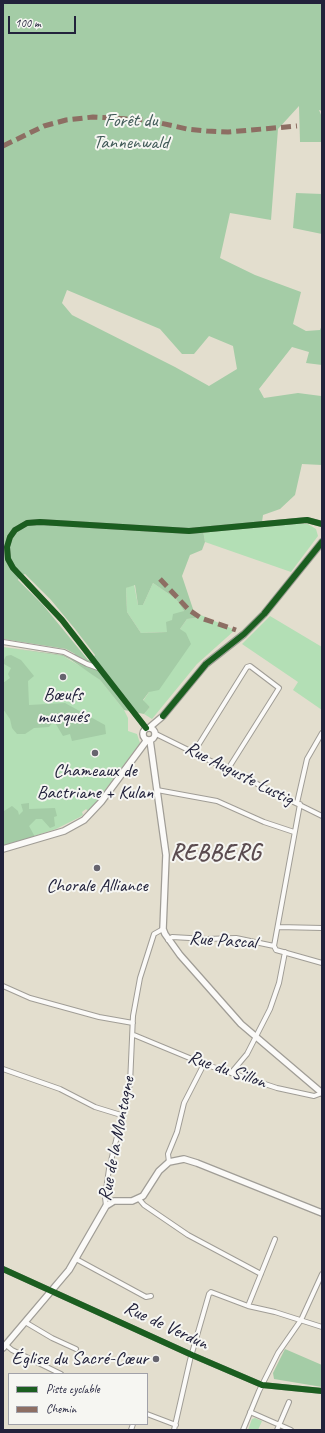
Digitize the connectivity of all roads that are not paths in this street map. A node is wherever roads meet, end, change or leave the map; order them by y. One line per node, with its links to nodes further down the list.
1 (322, 524): 4 (street)
2 (322, 542): 5 (main road)
3 (3, 642): 4 (street)
4 (98, 668): 5 (street)
5 (152, 730): 7 (main road); 7 (main road); 8 (street, Rue Auguste Lustig)
6 (322, 733): 11 (street)
7 (148, 740): 10 (main road); 14 (main road)
8 (194, 752): 9 (street, Rue Auguste Lustig); 9 (street)
9 (228, 769): 11 (street, Rue Auguste Lustig)
10 (157, 790): 13 (street); 17 (main road)
11 (298, 804): 12 (street, Rue Auguste Lustig); 13 (street)
12 (322, 816)
13 (294, 832): 15 (street)
14 (3, 849)
15 (278, 927): 16 (street); 19 (street)
16 (322, 928)
17 (163, 929): 18 (main road); 23 (street, Rue de la Montagne)
18 (168, 940): 19 (street, Rue Pascal); 25 (main road)
19 (274, 946): 20 (street, Rue Pascal)
20 (285, 952): 21 (street, Rue Pascal); 25 (street)
21 (322, 963)
22 (3, 986): 23 (street)
23 (133, 1023): 24 (street, Rue de la Montagne)
24 (134, 1035): 26 (street, Rue du Sillon); 30 (street, Rue de la Montagne)
25 (256, 1037): 28 (street); 29 (main road)
26 (204, 1064): 28 (street, Rue du Sillon); 31 (street)
27 (3, 1069): 30 (street)
28 (231, 1073): 29 (street, Rue du Sillon)
29 (322, 1093)
30 (121, 1115): 33 (street, Rue de la Montagne)
31 (169, 1162): 32 (main road); 34 (main road)
32 (139, 1198): 33 (main road); 38 (street)
33 (106, 1206): 36 (main road, Rue de la Montagne)
34 (322, 1213)
35 (275, 1239): 38 (street)
36 (76, 1259): 40 (main road, Rue de la Montagne); 41 (street)
37 (3, 1268): 40 (street, Rue de Verdun)
38 (260, 1274): 42 (street)
39 (322, 1274): 43 (street)
40 (52, 1290): 44 (main road, Rue de la Montagne); 48 (street, Rue de Verdun)
41 (151, 1296)
42 (248, 1306): 43 (street); 48 (street)
43 (302, 1320): 45 (street); 50 (street)
44 (25, 1322): 46 (main road, Rue de la Montagne); 47 (street)
45 (322, 1327)
46 (4, 1346): 49 (street)
47 (76, 1350)
48 (192, 1355): 50 (street, Rue de Verdun); 55 (street)
49 (59, 1373)
50 (262, 1385): 51 (street, Rue de Verdun); 53 (street)
51 (322, 1391)
52 (289, 1402): 56 (street)
53 (250, 1412): 56 (street); 58 (street)
54 (148, 1414): 55 (street)
55 (176, 1425): 57 (street)
56 (280, 1425): 59 (street); 60 (street)
57 (174, 1430)
58 (243, 1430)
59 (277, 1430)
60 (291, 1430)

